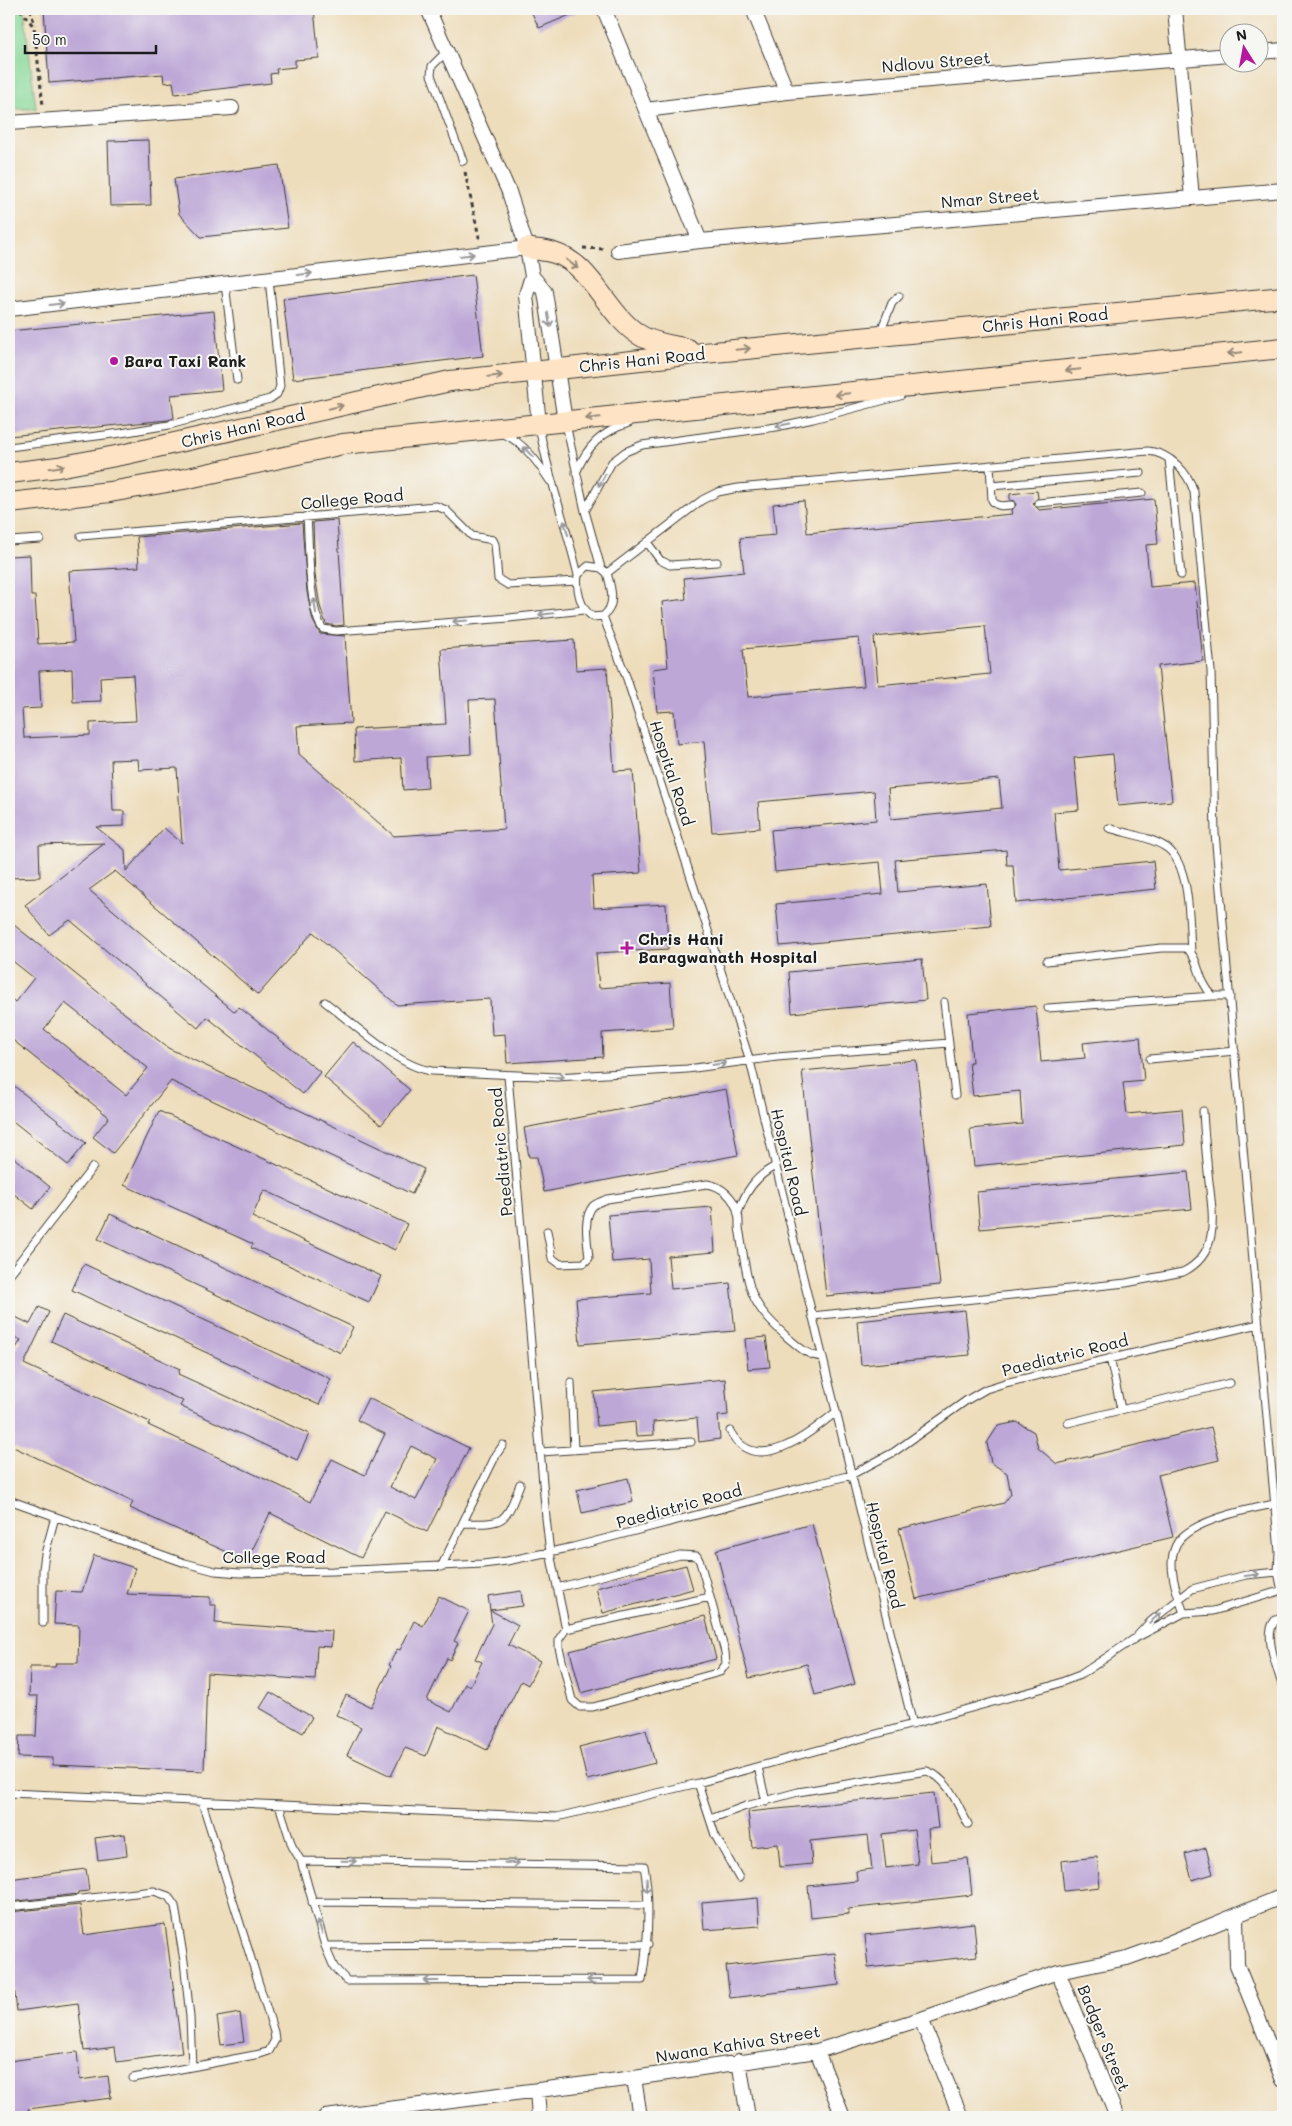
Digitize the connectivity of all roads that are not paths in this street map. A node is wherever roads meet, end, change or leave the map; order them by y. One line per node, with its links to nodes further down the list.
1 (428, 9): 6 (street)
2 (604, 9): 12 (street)
3 (753, 9): 10 (street)
4 (1175, 9): 9 (street)
5 (1283, 50): 7 (street)
6 (447, 51): 14 (lane); 18 (street)
7 (1270, 51)
8 (1220, 56): 9 (street, Ndlovu Street)
9 (1179, 60): 10 (street, Ndlovu Street); 16 (street)
10 (787, 92): 12 (street, Ndlovu Street)
11 (232, 108): 13 (street)
12 (646, 110): 17 (street)
13 (9, 122)
14 (463, 161)
15 (1283, 190): 16 (street, Nmar Street)
16 (1192, 198): 17 (street, Nmar Street)
17 (700, 240): 19 (street, Nmar Street)
18 (527, 248): 20 (street); 21 (street, one-way to 18); 28 (main road, one-way to 28)
19 (618, 251)
20 (532, 276): 29 (street, one-way to 29); 30 (street)
21 (269, 279): 22 (street); 37 (lane)
22 (225, 284): 25 (street, one-way to 22); 31 (lane)
23 (899, 296): 26 (lane)
24 (1283, 297): 26 (main road, Chris Hani Road)
25 (9, 310)
26 (879, 336): 28 (main road, Chris Hani Road, one-way to 26)
27 (1281, 350): 32 (main road, one-way to 32)
28 (704, 353): 29 (main road, Chris Hani Road)
29 (557, 370): 30 (main road, Chris Hani Road); 34 (street)
30 (534, 372): 35 (street); 40 (main road, Chris Hani Road, one-way to 30)
31 (237, 380)
32 (949, 383): 33 (main road, one-way to 33); 49 (lane, one-way to 49)
33 (664, 411): 34 (main road, one-way to 34); 42 (lane)
34 (565, 421): 35 (main road); 42 (lane)
35 (538, 424): 36 (main road); 44 (lane)
36 (490, 428): 44 (lane, one-way to 36); 47 (main road)
37 (9, 448)
38 (1170, 459): 39 (lane); 57 (lane); 65 (lane)
39 (990, 465): 43 (lane); 54 (lane)
40 (9, 473)
41 (1141, 473): 43 (lane)
42 (576, 474): 49 (lane)
43 (991, 486): 48 (lane)
44 (555, 488): 58 (lane, one-way to 44)
45 (1142, 493): 46 (lane)
46 (1038, 502)
47 (9, 503)
48 (1011, 505)
49 (585, 511): 56 (lane)
50 (307, 516): 51 (lane, College Road); 58 (lane, College Road); 59 (lane, one-way to 50)
51 (81, 536)
52 (40, 539): 53 (lane)
53 (9, 541)
54 (648, 542): 55 (lane); 56 (lane)
55 (718, 562)
56 (604, 571): 58 (lane); 60 (lane)
57 (1181, 576)
58 (577, 578): 59 (lane)
59 (584, 610): 60 (lane)
60 (603, 616): 72 (lane, Hospital Road)
61 (1109, 828): 62 (lane)
62 (1191, 951): 63 (lane); 64 (lane)
63 (1047, 961)
64 (1213, 996): 65 (lane); 68 (lane)
65 (1230, 996): 70 (lane)
66 (325, 1002): 73 (lane)
67 (944, 1002): 69 (lane)
68 (1048, 1008)
69 (949, 1043): 72 (lane); 74 (lane)
70 (1236, 1051): 71 (lane); 82 (lane)
71 (1150, 1059)
72 (750, 1060): 73 (lane, one-way to 72); 76 (lane, Hospital Road)
73 (508, 1076): 94 (lane, Paediatric Road)
74 (955, 1095)
75 (1203, 1110): 81 (lane)
76 (775, 1166): 78 (lane); 81 (lane, Hospital Road)
77 (92, 1167): 80 (lane)
78 (738, 1213): 79 (lane); 83 (lane)
79 (547, 1230)
80 (9, 1275)
81 (812, 1316): 83 (lane, Hospital Road)
82 (1259, 1324): 84 (lane, Paediatric Road); 98 (lane)
83 (823, 1357): 88 (lane, Hospital Road)
84 (1110, 1358): 87 (lane); 95 (lane, Paediatric Road)
85 (571, 1382): 93 (lane)
86 (1230, 1383): 87 (lane)
87 (1121, 1409): 89 (lane)
88 (836, 1412): 90 (lane); 95 (lane, Hospital Road)
89 (1068, 1423)
90 (730, 1431)
91 (691, 1442): 93 (lane)
92 (503, 1444): 100 (lane)
93 (574, 1450): 94 (lane)
94 (541, 1452): 101 (lane, Paediatric Road)
95 (851, 1475): 101 (lane, Paediatric Road); 114 (lane, Hospital Road)
96 (520, 1484): 100 (lane)
97 (9, 1500): 99 (lane, College Road)
98 (1274, 1504): 103 (lane); 107 (lane)
99 (55, 1516): 102 (lane, College Road); 110 (lane)
100 (462, 1523): 102 (lane)
101 (550, 1553): 102 (lane, College Road); 104 (lane)
102 (441, 1567)
103 (1280, 1572): 105 (lane); 107 (lane, one-way to 103)
104 (557, 1588): 106 (lane); 111 (lane)
105 (1282, 1590): 108 (lane)
106 (710, 1597): 111 (lane); 111 (lane)
107 (1179, 1600): 108 (lane); 112 (lane, one-way to 107)
108 (1184, 1613): 112 (lane)
109 (1283, 1616): 113 (lane)
110 (43, 1623)
111 (566, 1629)
112 (1134, 1639): 114 (lane)
113 (1283, 1688)
114 (913, 1725): 115 (lane)
115 (758, 1767): 116 (lane); 119 (lane)
116 (698, 1784): 120 (lane); 121 (lane)
117 (9, 1793): 118 (lane)
118 (202, 1802): 120 (lane); 136 (lane)
119 (766, 1802): 121 (lane); 122 (lane)
120 (280, 1805): 123 (lane)
121 (710, 1819): 124 (lane)
122 (968, 1824)
123 (300, 1861): 126 (lane); 127 (lane, one-way to 127)
124 (739, 1878)
125 (1283, 1896): 129 (street, Nwana Kahiva Street)
126 (312, 1902): 127 (lane); 131 (lane, one-way to 126)
127 (647, 1904): 130 (lane)
128 (9, 1907): 136 (lane)
129 (1236, 1916): 132 (street, Nwana Kahiva Street); 139 (street)
130 (648, 1944): 131 (lane); 131 (lane, one-way to 131)
131 (325, 1946)
132 (1058, 1972): 133 (street, Nwana Kahiva Street); 147 (street, Badger Street)
133 (922, 2019): 134 (street, Nwana Kahiva Street); 146 (street)
134 (817, 2052): 135 (street, Nwana Kahiva Street); 145 (street)
135 (739, 2062): 138 (street, Nwana Kahiva Street); 144 (street)
136 (192, 2067): 137 (lane)
137 (133, 2078)
138 (634, 2078): 140 (street, Nwana Kahiva Street); 143 (street)
139 (1283, 2080)
140 (537, 2090): 141 (street, Nwana Kahiva Street); 142 (street)
141 (325, 2117)
142 (539, 2117)
143 (640, 2117)
144 (748, 2117)
145 (843, 2117)
146 (961, 2117)
147 (1117, 2117)

